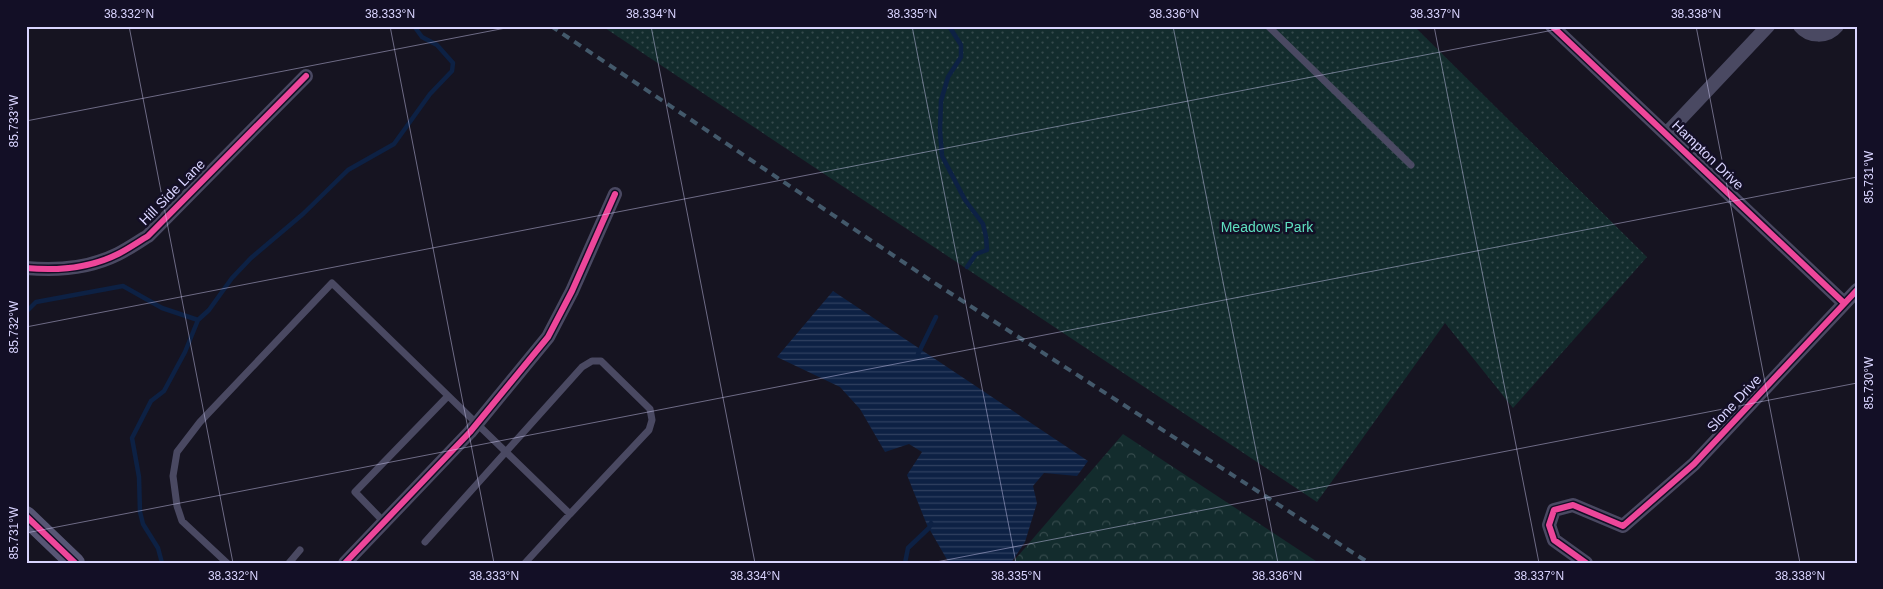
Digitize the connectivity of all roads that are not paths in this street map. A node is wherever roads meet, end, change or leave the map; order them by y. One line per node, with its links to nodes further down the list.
1 (1268, 26): 8 (lane)
2 (1552, 26): 7 (street, Hampton Drive)
3 (1768, 26): 7 (street)
4 (1800, 26): 5 (street)
5 (1836, 26)
6 (306, 76): 10 (street, Hill Side Lane)
7 (1667, 133): 12 (street, Hampton Drive)
8 (1411, 164)
9 (615, 194): 14 (street)
10 (26, 268)
11 (1857, 290): 12 (street, Slone Drive)
12 (1844, 303): 26 (street, Slone Drive)
13 (448, 396): 14 (lane); 18 (lane); 23 (lane)
14 (477, 424): 15 (lane); 18 (street)
15 (506, 451): 16 (lane); 16 (lane); 19 (lane)
16 (570, 514): 21 (lane)
17 (26, 516): 22 (main road)
18 (384, 522): 25 (street)
19 (425, 542)
20 (300, 550): 24 (lane)
21 (529, 561)
22 (76, 563)
23 (227, 563)
24 (289, 563)
25 (345, 563)
26 (1586, 563)

